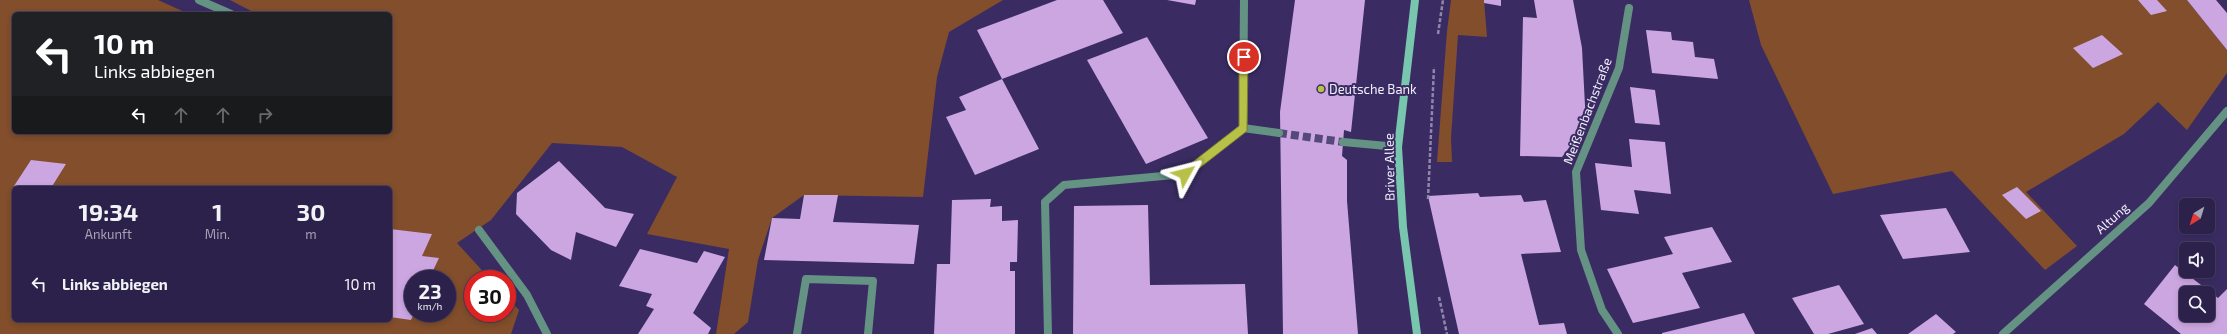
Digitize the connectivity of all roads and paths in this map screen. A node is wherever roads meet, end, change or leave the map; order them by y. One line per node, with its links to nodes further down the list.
1 (199, 0): 6 (street)
2 (1244, 0): 10 (street)
3 (1415, 0): 13 (main road, Briver Allee)
4 (1443, 0): 7 (path)
5 (1629, 8): 23 (street, Meißenbachstraße)
6 (226, 12)
7 (1437, 39)
8 (1434, 62): 14 (path)
9 (2227, 111): 24 (street, Altung)
10 (1243, 128): 11 (street); 20 (street)
11 (1279, 133)
12 (1343, 142): 13 (street)
13 (1398, 147): 21 (main road, Briver Allee)
14 (1428, 207)
15 (479, 230): 17 (street)
16 (1438, 289): 22 (path)
17 (547, 334)
18 (797, 334): 19 (street)
19 (868, 334)
20 (1048, 334)
21 (1417, 334)
22 (1447, 334)
23 (1618, 334)
24 (2003, 334)

